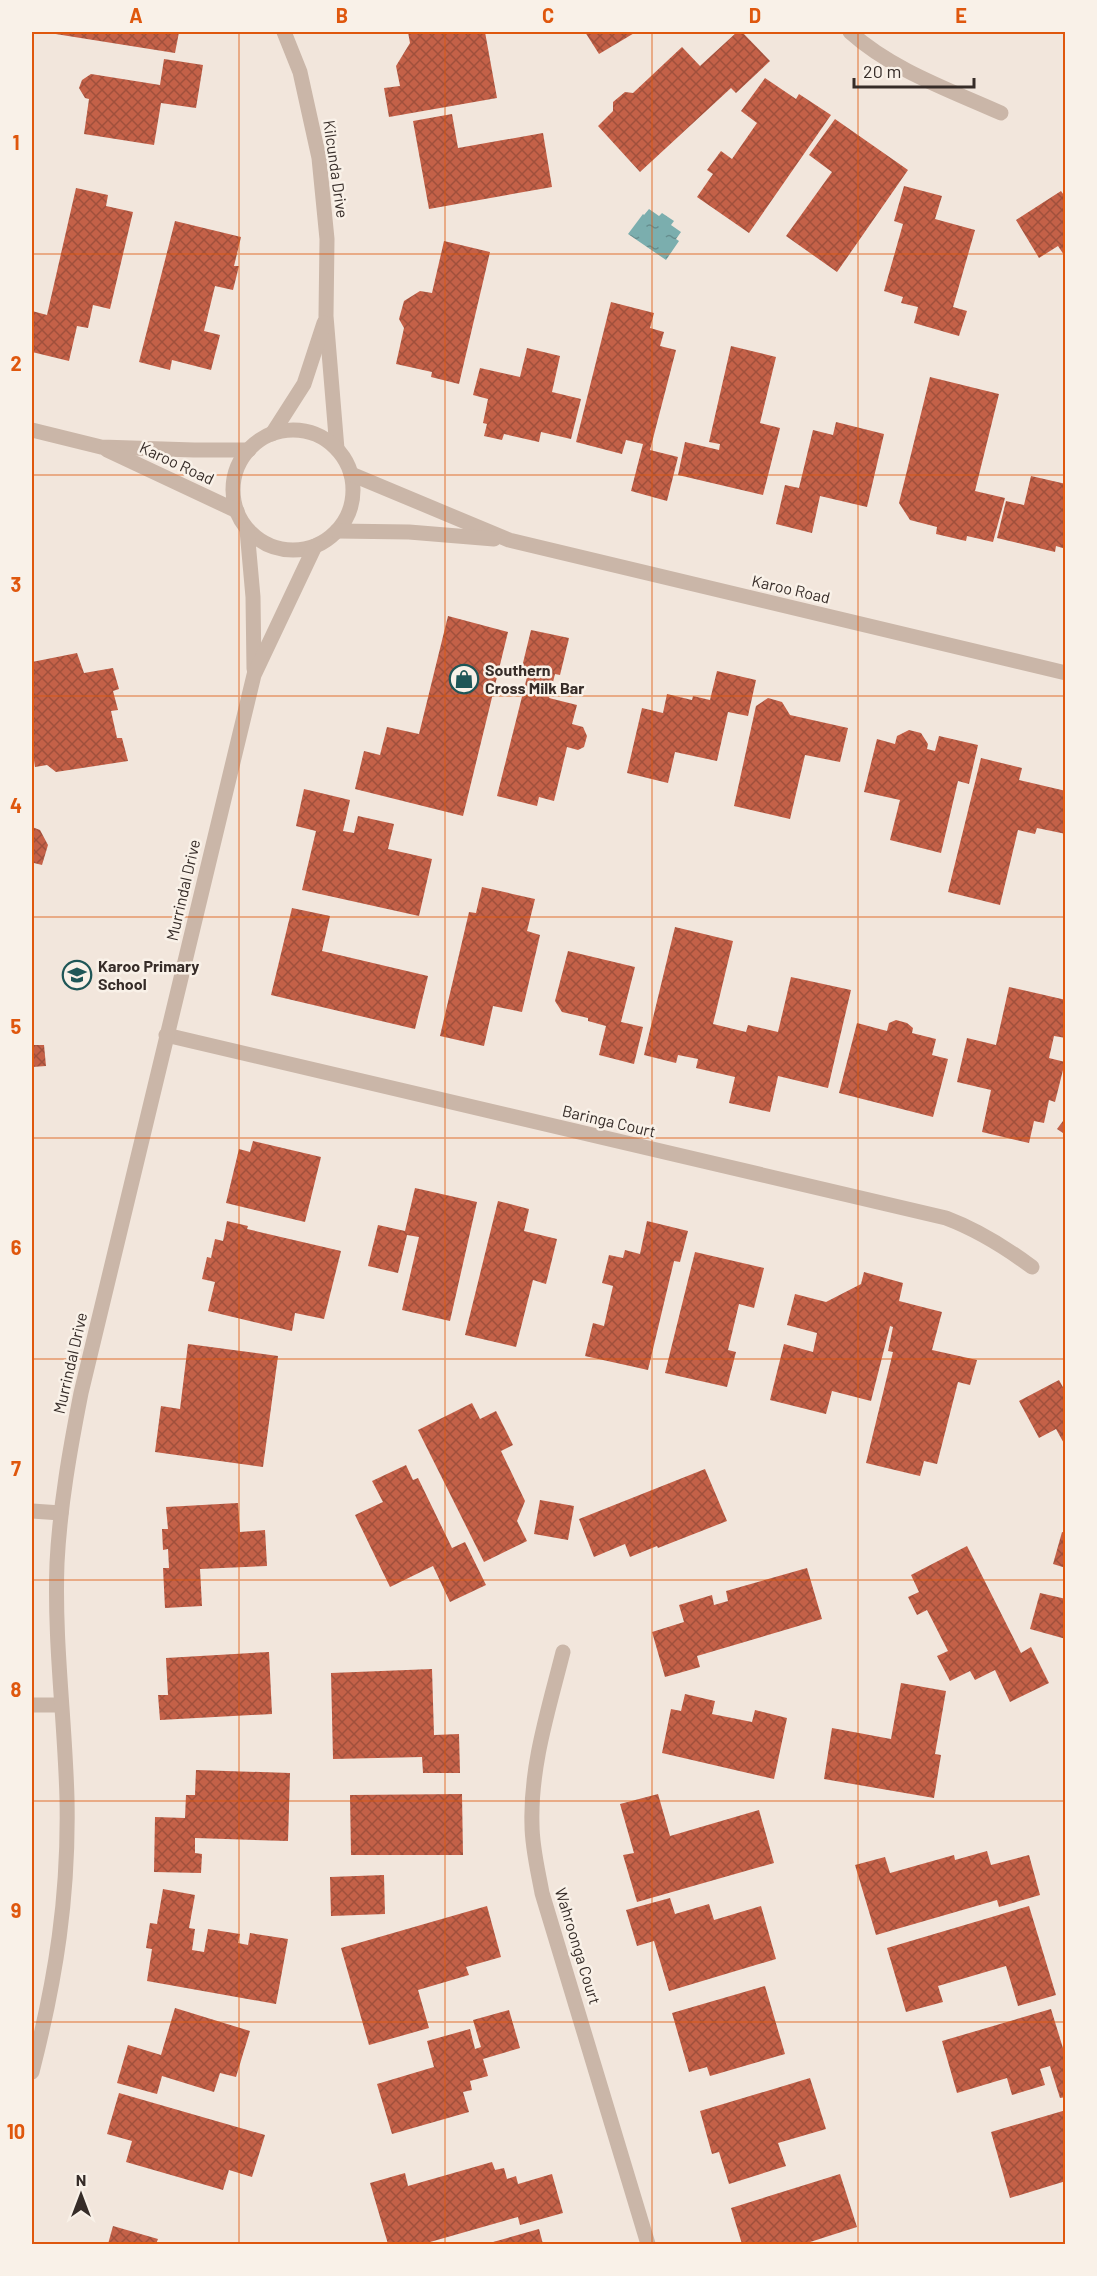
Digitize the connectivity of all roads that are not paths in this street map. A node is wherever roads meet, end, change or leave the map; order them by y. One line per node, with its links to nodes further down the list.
1 (284, 32): 4 (street, Kilcunda Drive)
2 (850, 32): 3 (street)
3 (1001, 113)
4 (326, 316): 6 (street, Kilcunda Drive); 8 (street, Kilcunda Drive)
5 (32, 430): 7 (street, Karoo Road)
6 (272, 434): 8 (street); 9 (street)
7 (101, 447): 9 (street, Karoo Road); 11 (street, Karoo Road)
8 (338, 449): 10 (street)
9 (249, 450): 11 (street)
10 (351, 474): 13 (street); 14 (street, Karoo Road)
11 (237, 511): 12 (street)
12 (247, 530): 15 (street); 17 (street, Murrindal Drive)
13 (338, 531): 14 (street, Karoo Road); 15 (street)
14 (509, 540): 16 (street, Karoo Road)
15 (315, 546): 17 (street, Murrindal Drive)
16 (1065, 673)
17 (254, 675): 18 (street, Murrindal Drive)
18 (166, 1035): 19 (street, Baringa Court); 21 (street, Murrindal Drive)
19 (1032, 1267)
20 (32, 1511): 21 (street)
21 (61, 1513): 24 (street, Murrindal Drive)
22 (563, 1652): 26 (street, Wahroonga Court)
23 (32, 1704): 24 (street)
24 (61, 1704): 25 (street, Murrindal Drive)
25 (32, 2072)
26 (648, 2244)

